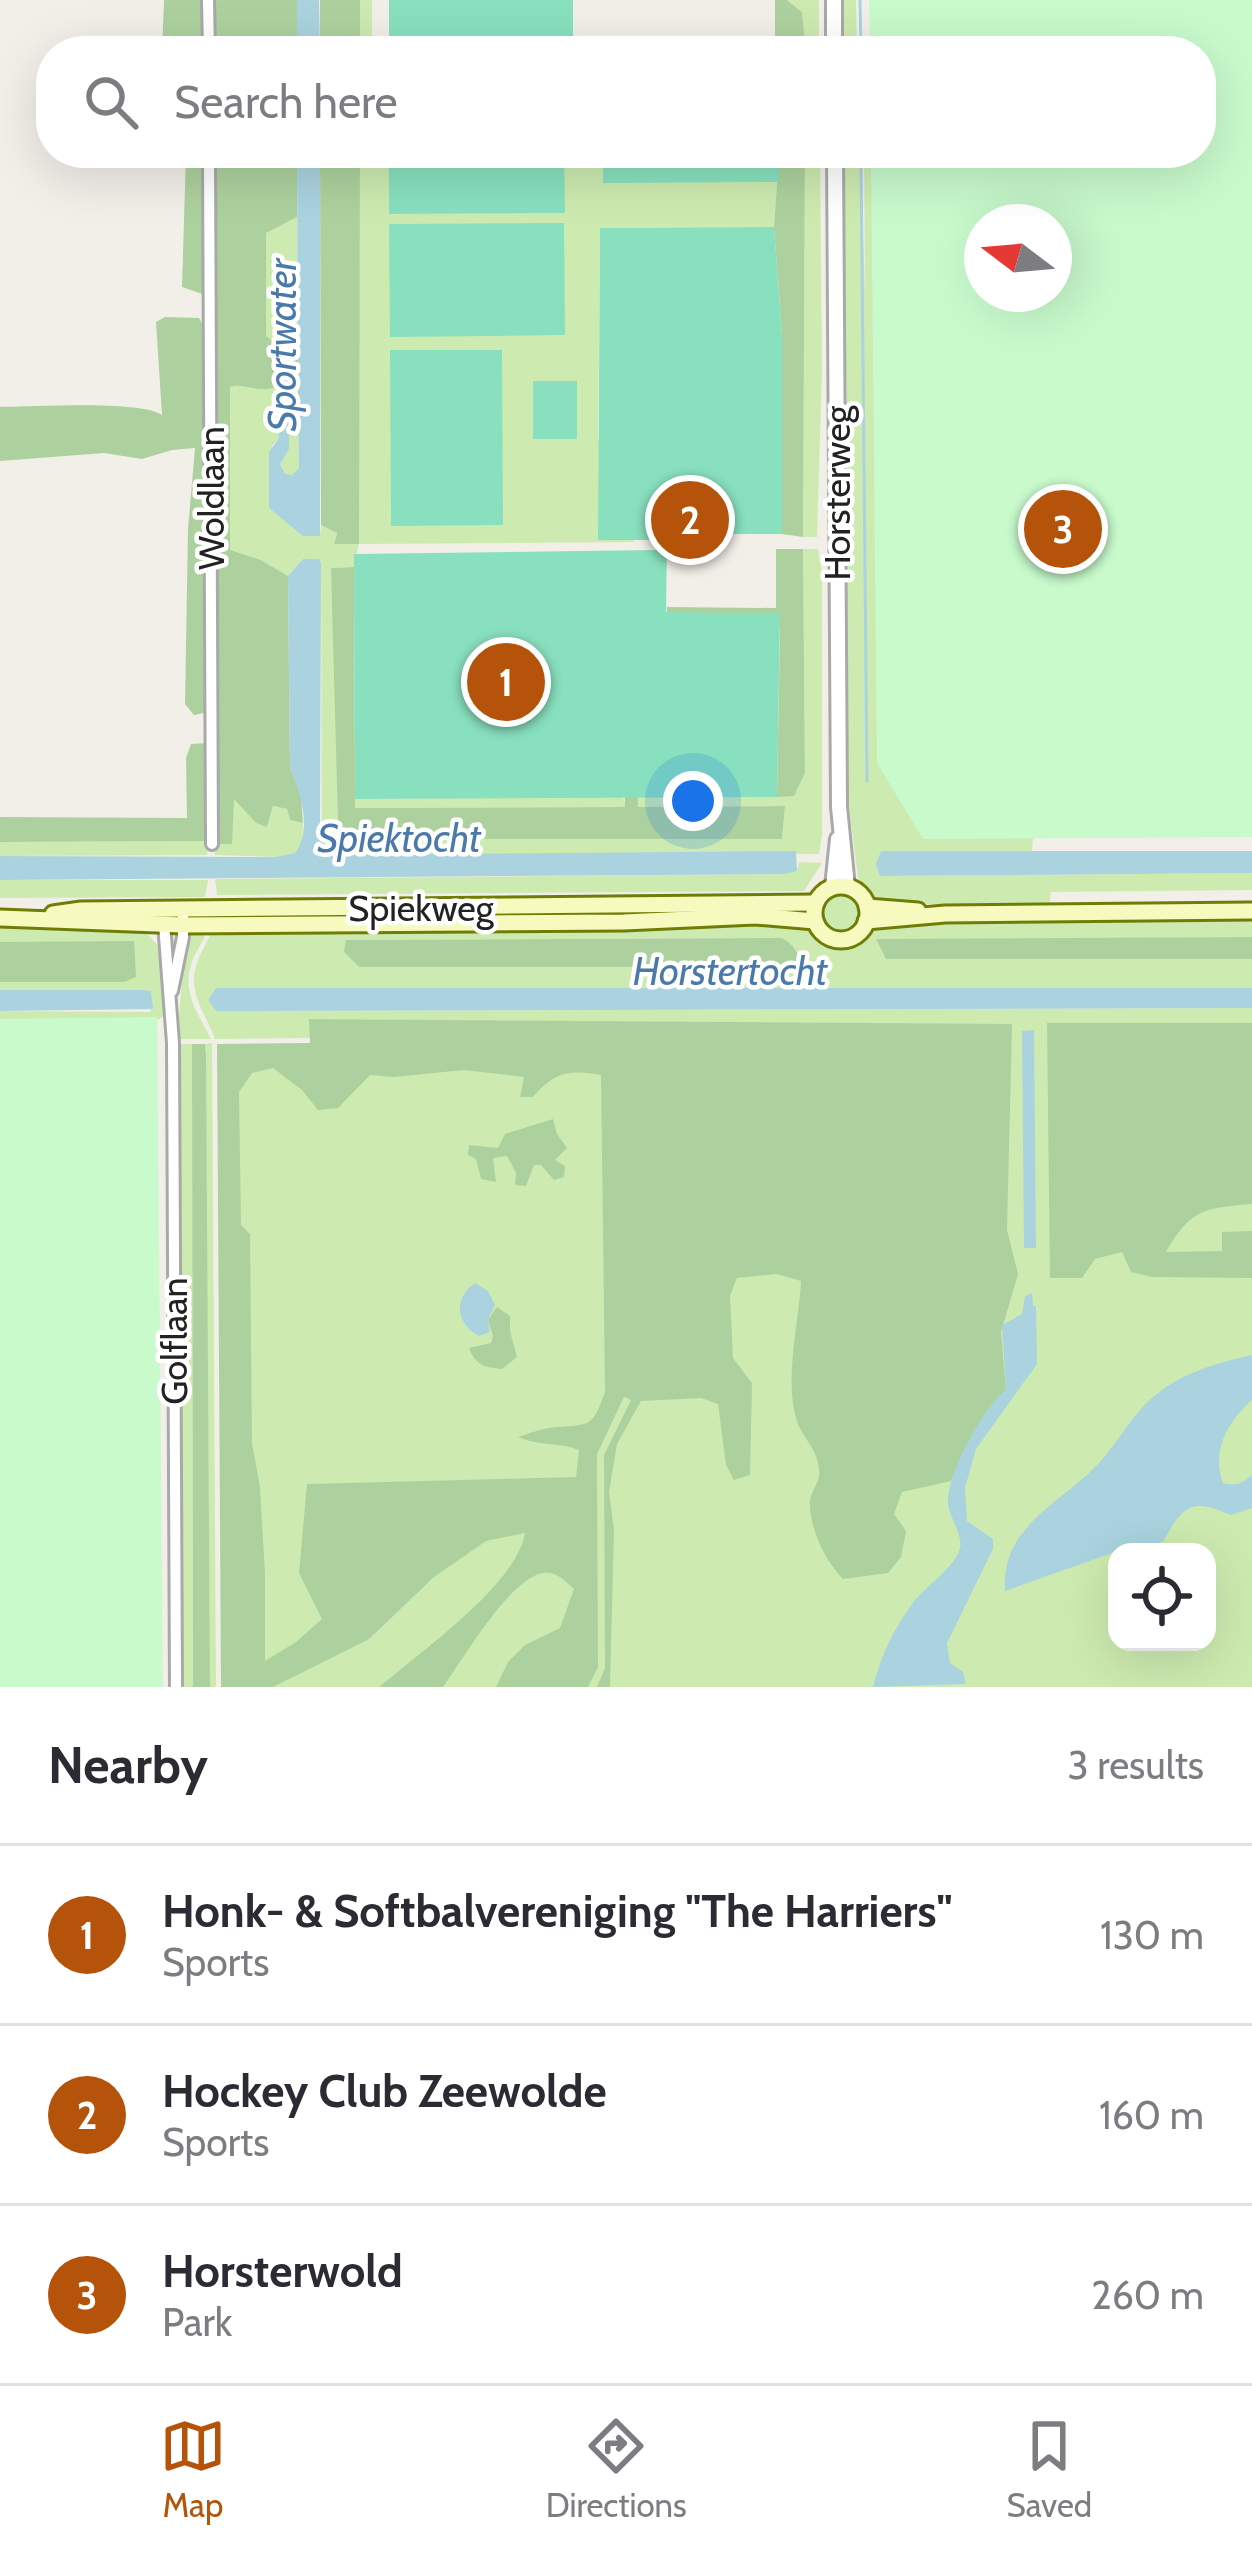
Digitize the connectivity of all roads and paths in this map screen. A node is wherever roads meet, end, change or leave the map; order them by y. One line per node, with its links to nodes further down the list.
1 (208, 0): 3 (street)
2 (834, 0): 4 (street)
3 (208, 36)
4 (834, 36)
5 (209, 168): 7 (street, Woldlaan)
6 (835, 168): 8 (street, Horsterweg)
7 (212, 844)
8 (840, 887): 9 (main road); 11 (main road)
9 (816, 903): 13 (main road, Spiekweg); 15 (main road)
10 (1252, 911): 11 (main road)
11 (867, 914): 15 (main road)
12 (164, 917): 13 (main road, Spiekweg); 14 (main road, Spiekweg); 16 (street, Golflaan)
13 (183, 917): 15 (main road, Spiekweg); 16 (street, Golflaan)
14 (0, 918)
15 (815, 921)
16 (171, 994): 17 (street, Golflaan)
17 (176, 1687)

